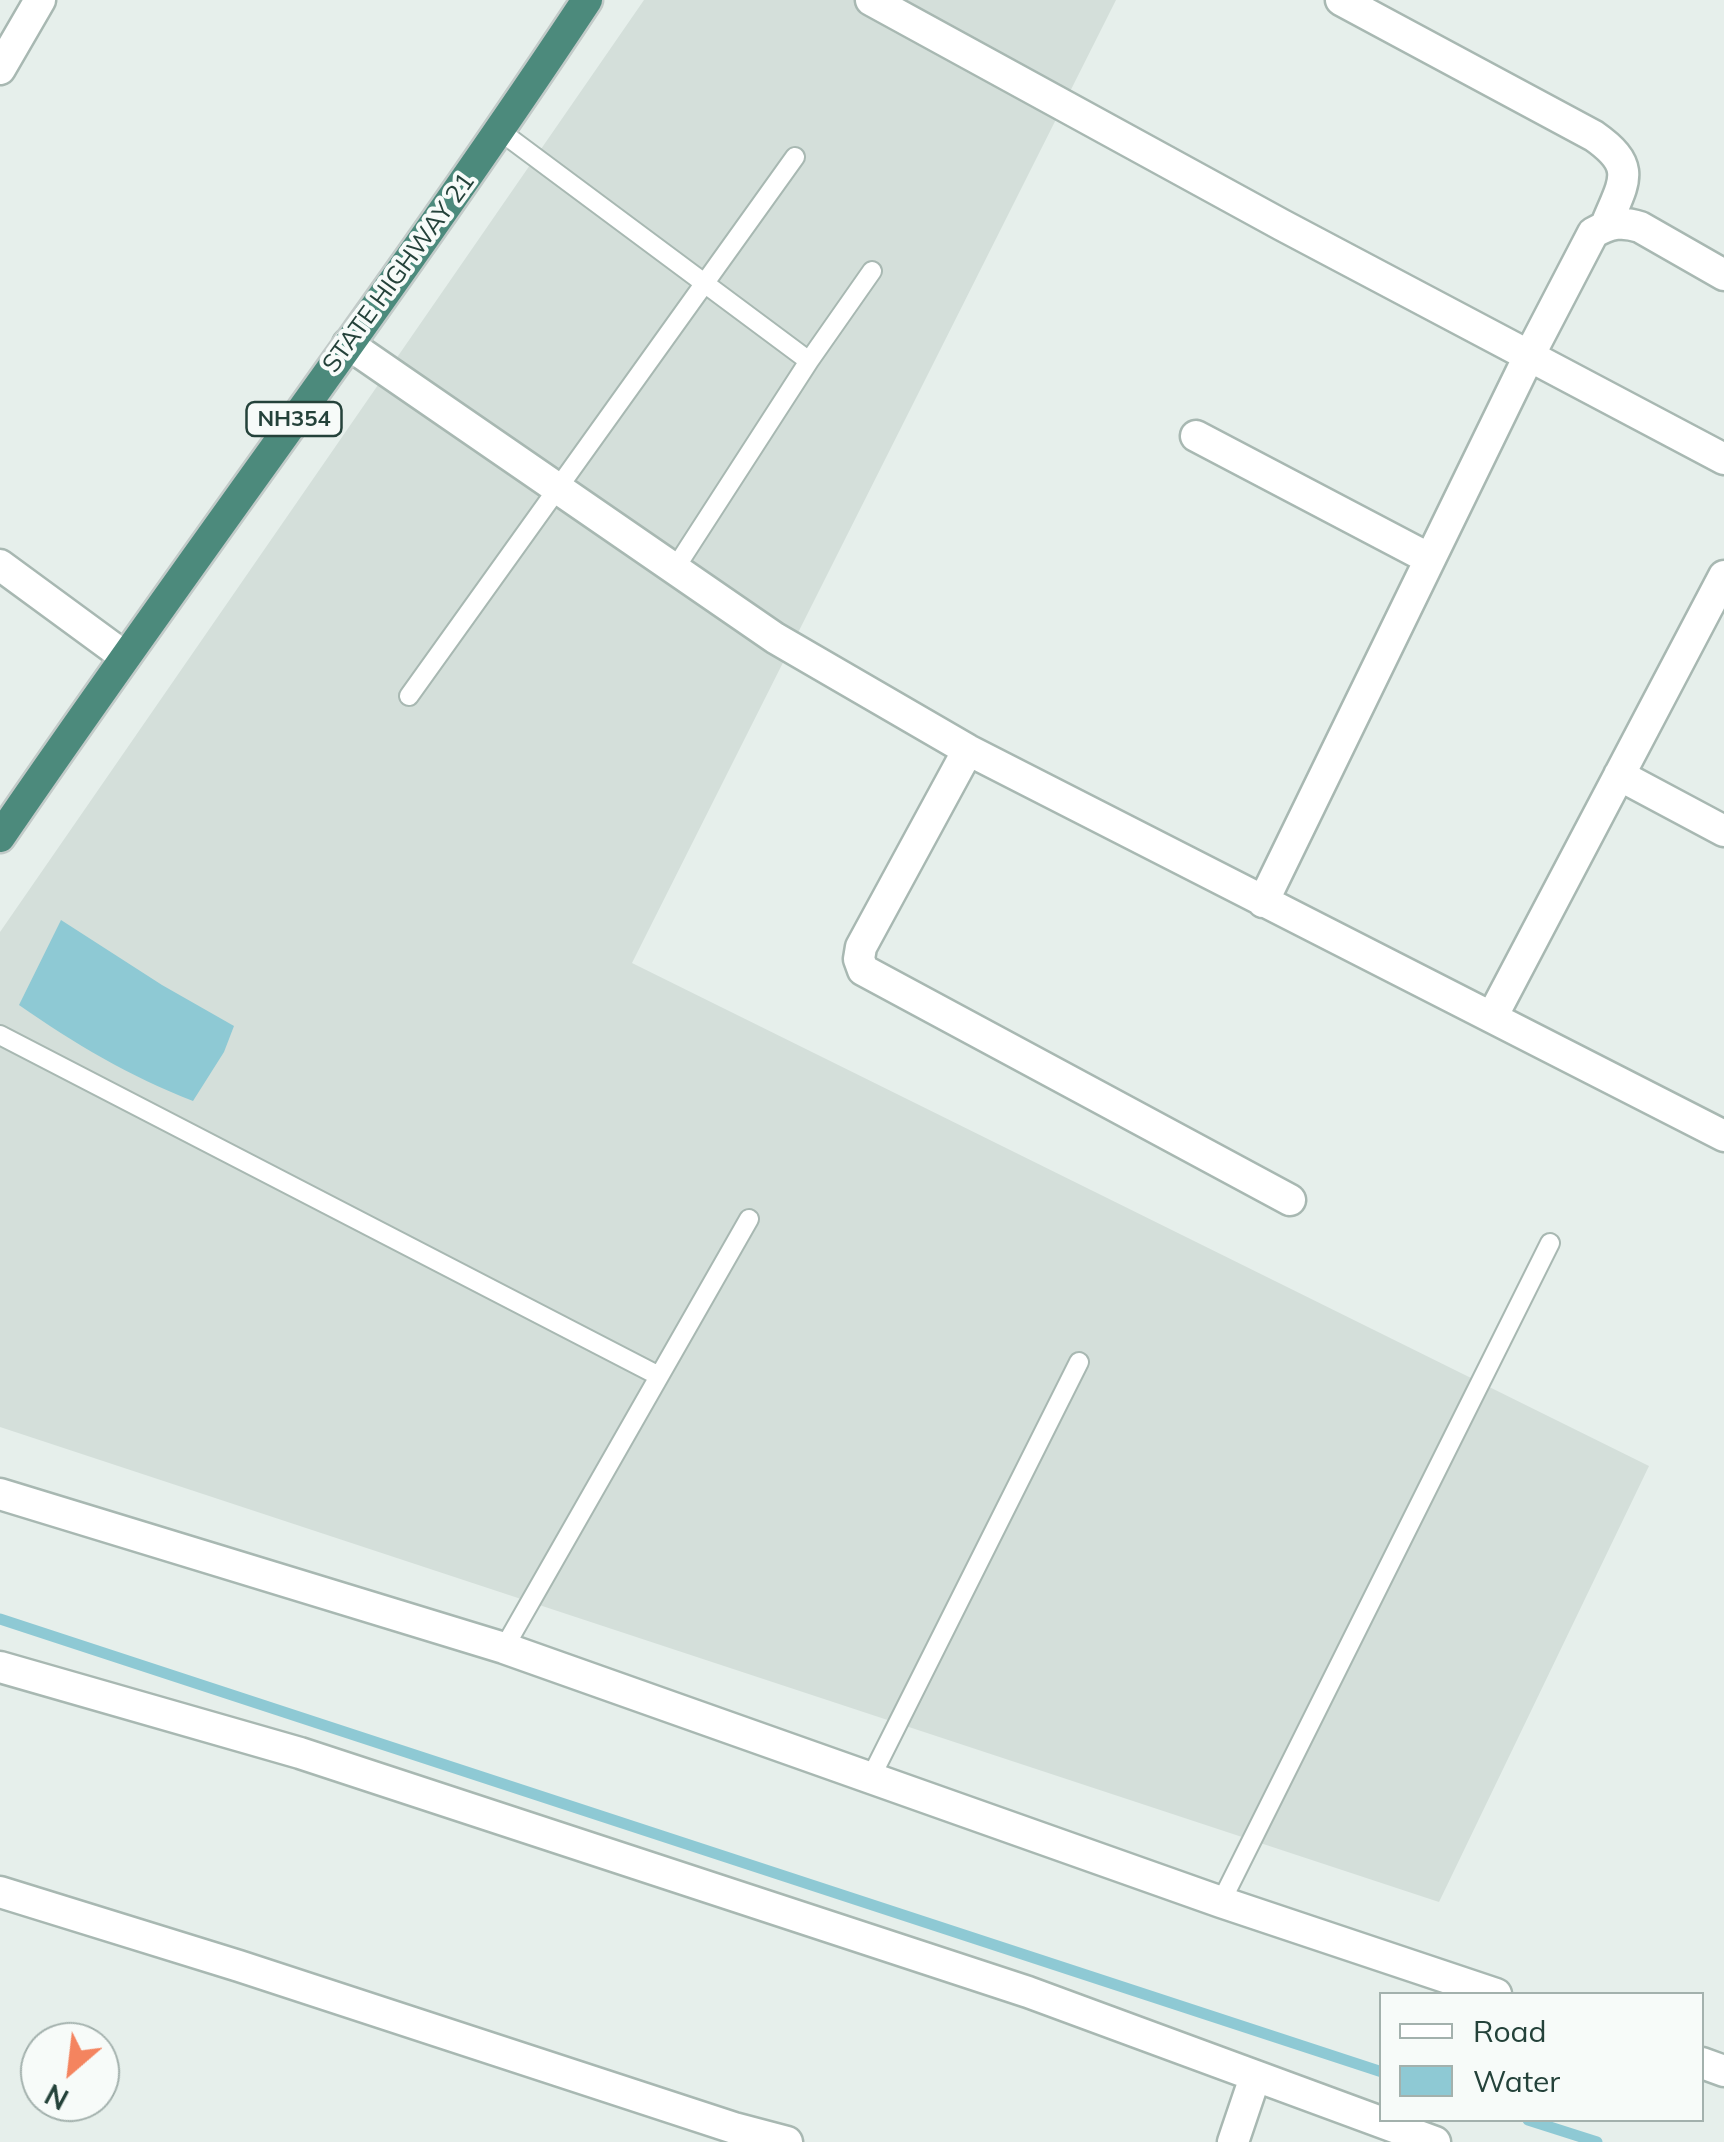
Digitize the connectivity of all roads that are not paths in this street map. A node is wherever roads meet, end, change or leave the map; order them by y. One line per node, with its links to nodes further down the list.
1 (40, 0): 5 (street)
2 (587, 0): 6 (highway, STATE HIGHWAY 21 / NH354)
3 (871, 0): 13 (street)
4 (1341, 0): 8 (street)
5 (0, 69)
6 (500, 131): 11 (lane); 12 (highway, STATE HIGHWAY 21 / NH354)
7 (794, 157): 11 (lane)
8 (1606, 225): 10 (street); 13 (street)
9 (872, 272): 14 (lane)
10 (1724, 275)
11 (704, 284): 14 (lane); 17 (lane)
12 (348, 344): 17 (street); 22 (highway, STATE HIGHWAY 21 / NH354)
13 (1530, 354): 16 (street); 18 (street)
14 (809, 361): 20 (lane)
15 (1196, 436): 18 (street)
16 (1724, 459)
17 (559, 487): 20 (street); 23 (lane)
18 (1430, 559): 28 (street)
19 (0, 565): 22 (street)
20 (674, 570): 24 (street)
21 (1724, 576): 25 (street)
22 (124, 656): 27 (highway, STATE HIGHWAY 21 / NH354)
23 (410, 696)
24 (968, 750): 28 (street); 32 (street)
25 (1619, 775): 26 (street); 29 (street)
26 (1724, 831)
27 (0, 838)
28 (1263, 902): 29 (street)
29 (1492, 1017): 31 (street)
30 (0, 1035): 36 (lane)
31 (1724, 1136)
32 (1290, 1200)
33 (750, 1220): 36 (lane)
34 (1550, 1243): 42 (lane)
35 (1079, 1362): 40 (lane)
36 (659, 1376): 38 (lane)
37 (0, 1494): 38 (street)
38 (504, 1648): 40 (street)
39 (0, 1667): 44 (street)
40 (870, 1780): 42 (street)
41 (0, 1892): 47 (street)
42 (1220, 1902): 43 (street)
43 (1490, 1992)
44 (1256, 2077): 45 (street); 48 (street)
45 (1379, 2122)
46 (1380, 2122): 49 (street)
47 (786, 2142)
48 (1233, 2142)
49 (1435, 2142)

